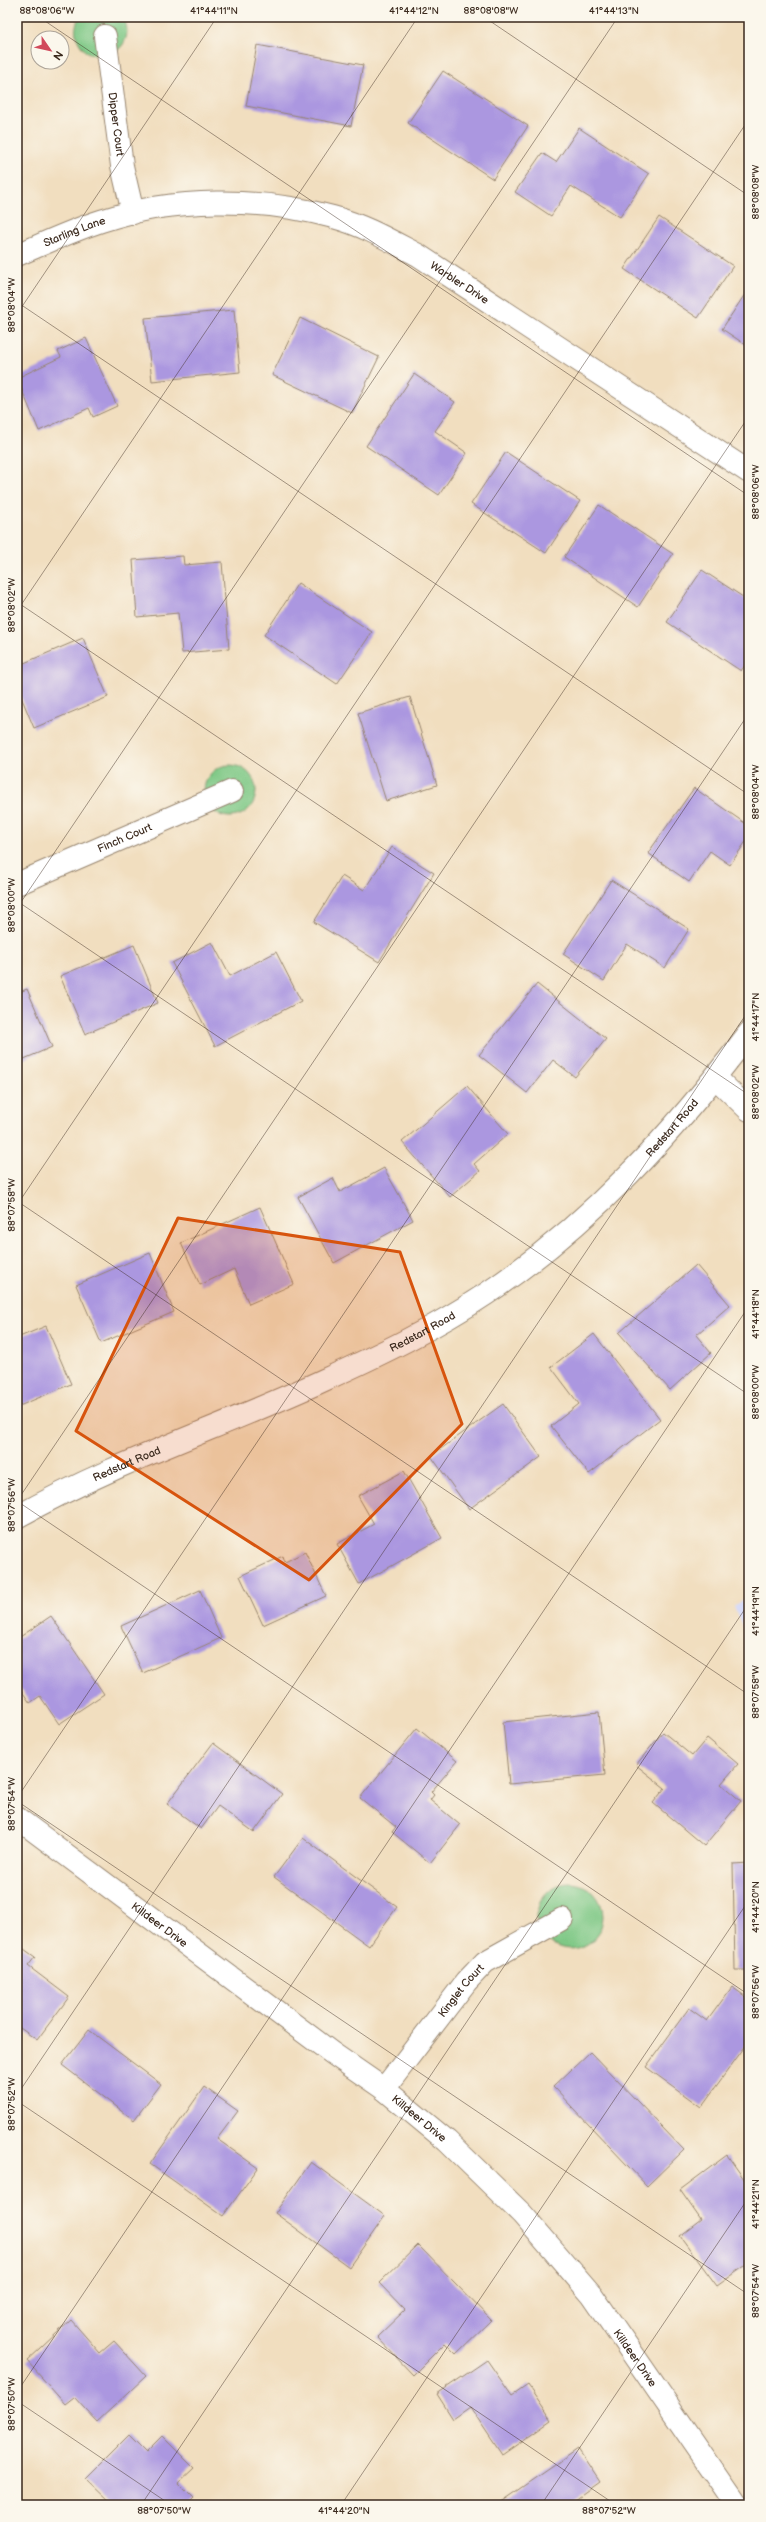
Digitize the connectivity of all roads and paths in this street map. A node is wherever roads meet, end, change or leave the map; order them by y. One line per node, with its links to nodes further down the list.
1 (105, 36): 2 (street, Dipper Court)
2 (133, 213): 3 (street, Starling Lane); 4 (street, Warbler Drive)
3 (17, 255)
4 (749, 472)
5 (232, 791): 6 (street, Finch Court)
6 (17, 884)
7 (749, 1034): 8 (street, Redstart Road)
8 (716, 1078): 9 (street); 10 (street, Redstart Road)
9 (749, 1110)
10 (17, 1517)
11 (17, 1818): 13 (street, Killdeer Drive)
12 (562, 1919): 13 (street, Kinglet Court)
13 (384, 2089): 14 (street, Killdeer Drive)
14 (737, 2505)

